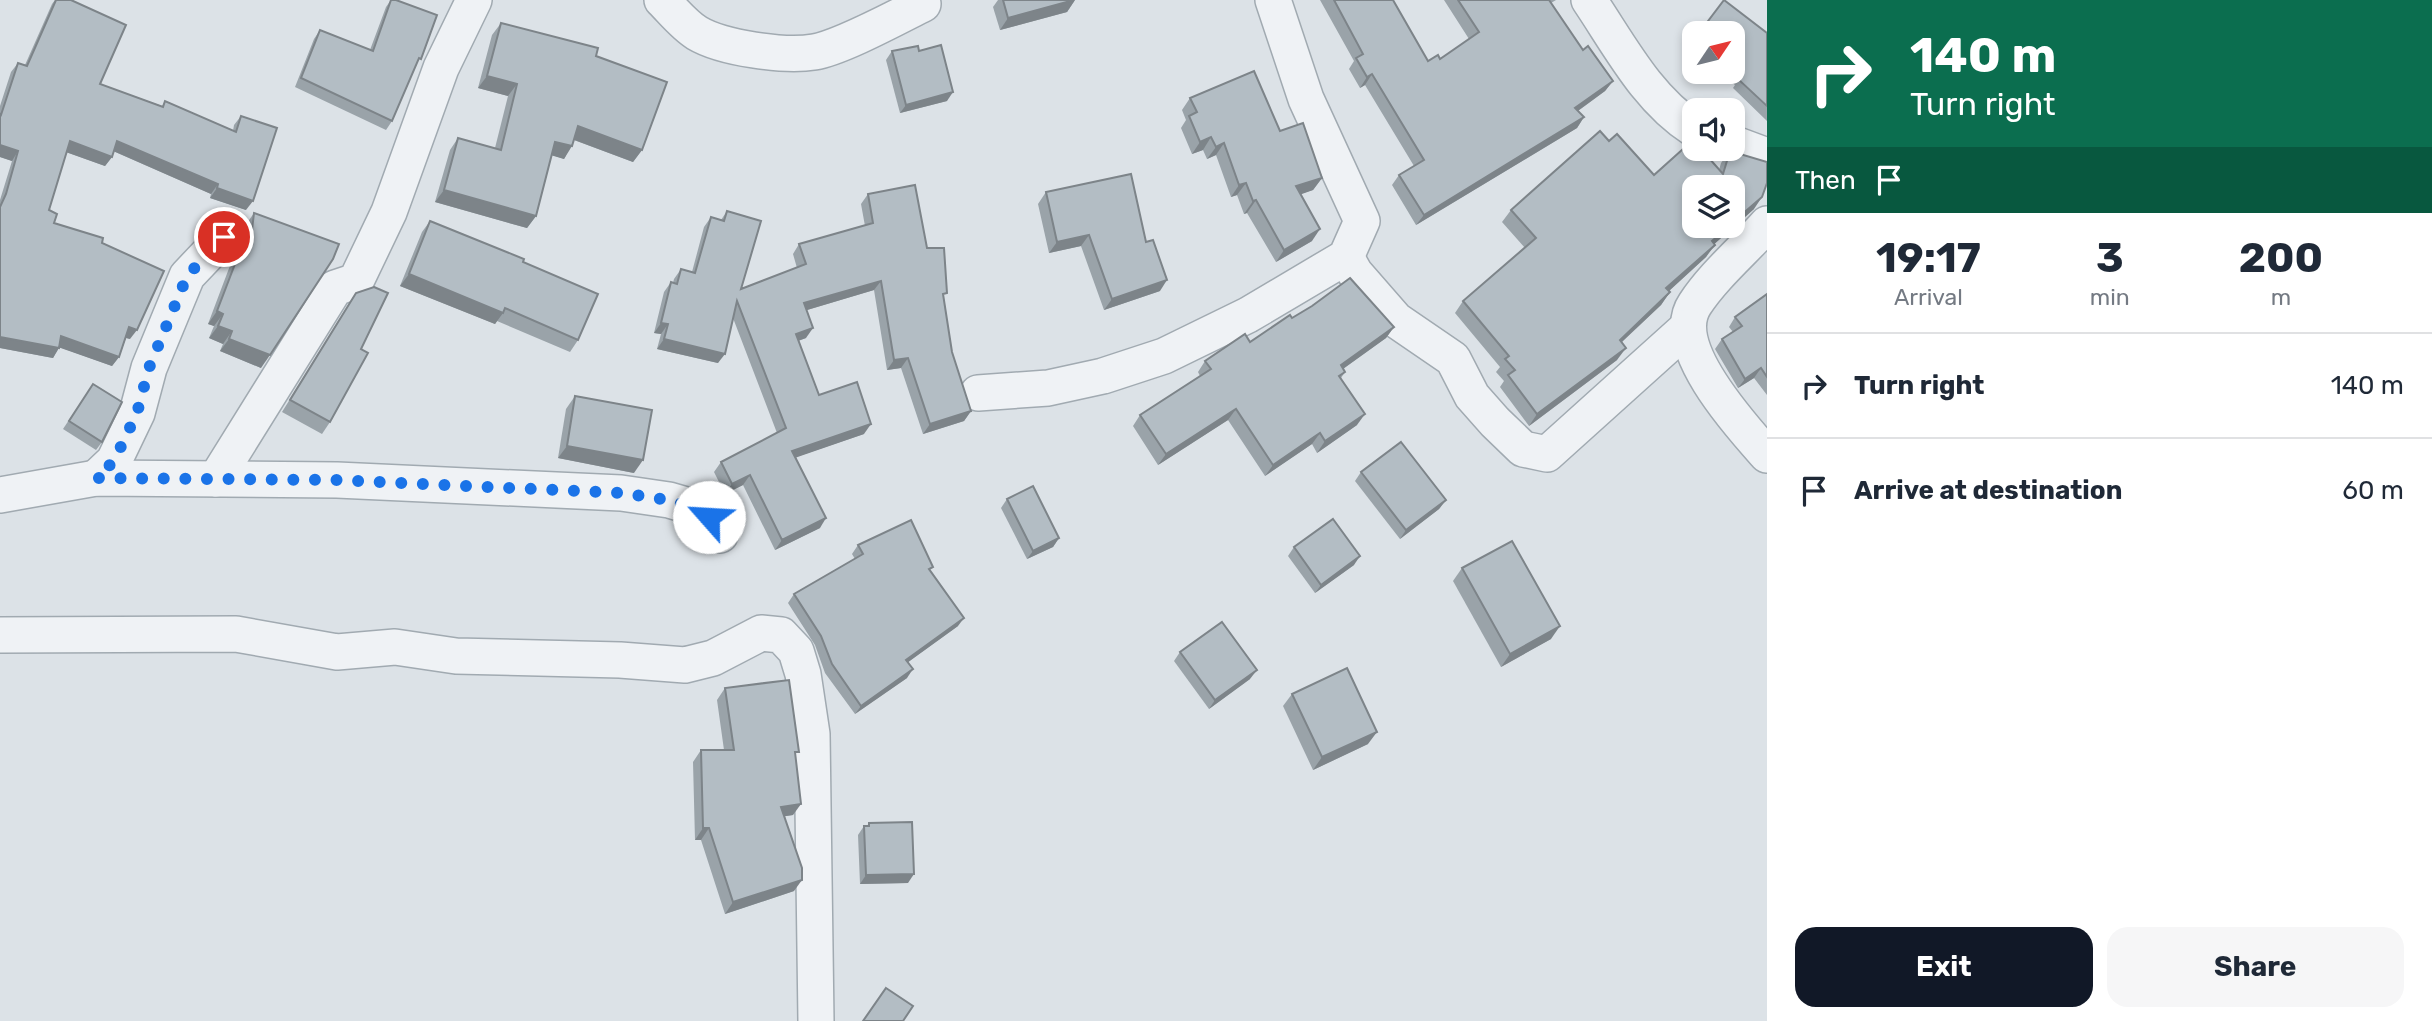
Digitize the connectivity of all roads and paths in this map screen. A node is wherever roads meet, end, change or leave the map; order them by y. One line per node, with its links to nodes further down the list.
1 (474, 0): 16 (street)
2 (662, 0): 5 (street)
3 (1273, 0): 11 (street)
4 (1589, 0): 6 (street)
5 (923, 4)
6 (1682, 122)
7 (1745, 148): 8 (street)
8 (1767, 156)
9 (1767, 224): 12 (street)
10 (224, 237): 15 (street)
11 (1346, 257): 12 (street); 13 (street)
12 (1688, 327): 14 (street)
13 (978, 393)
14 (1767, 455)
15 (96, 478): 16 (street); 17 (street)
16 (216, 479): 18 (street)
17 (0, 495)
18 (720, 535)
19 (0, 635): 20 (street)
20 (816, 1021)

